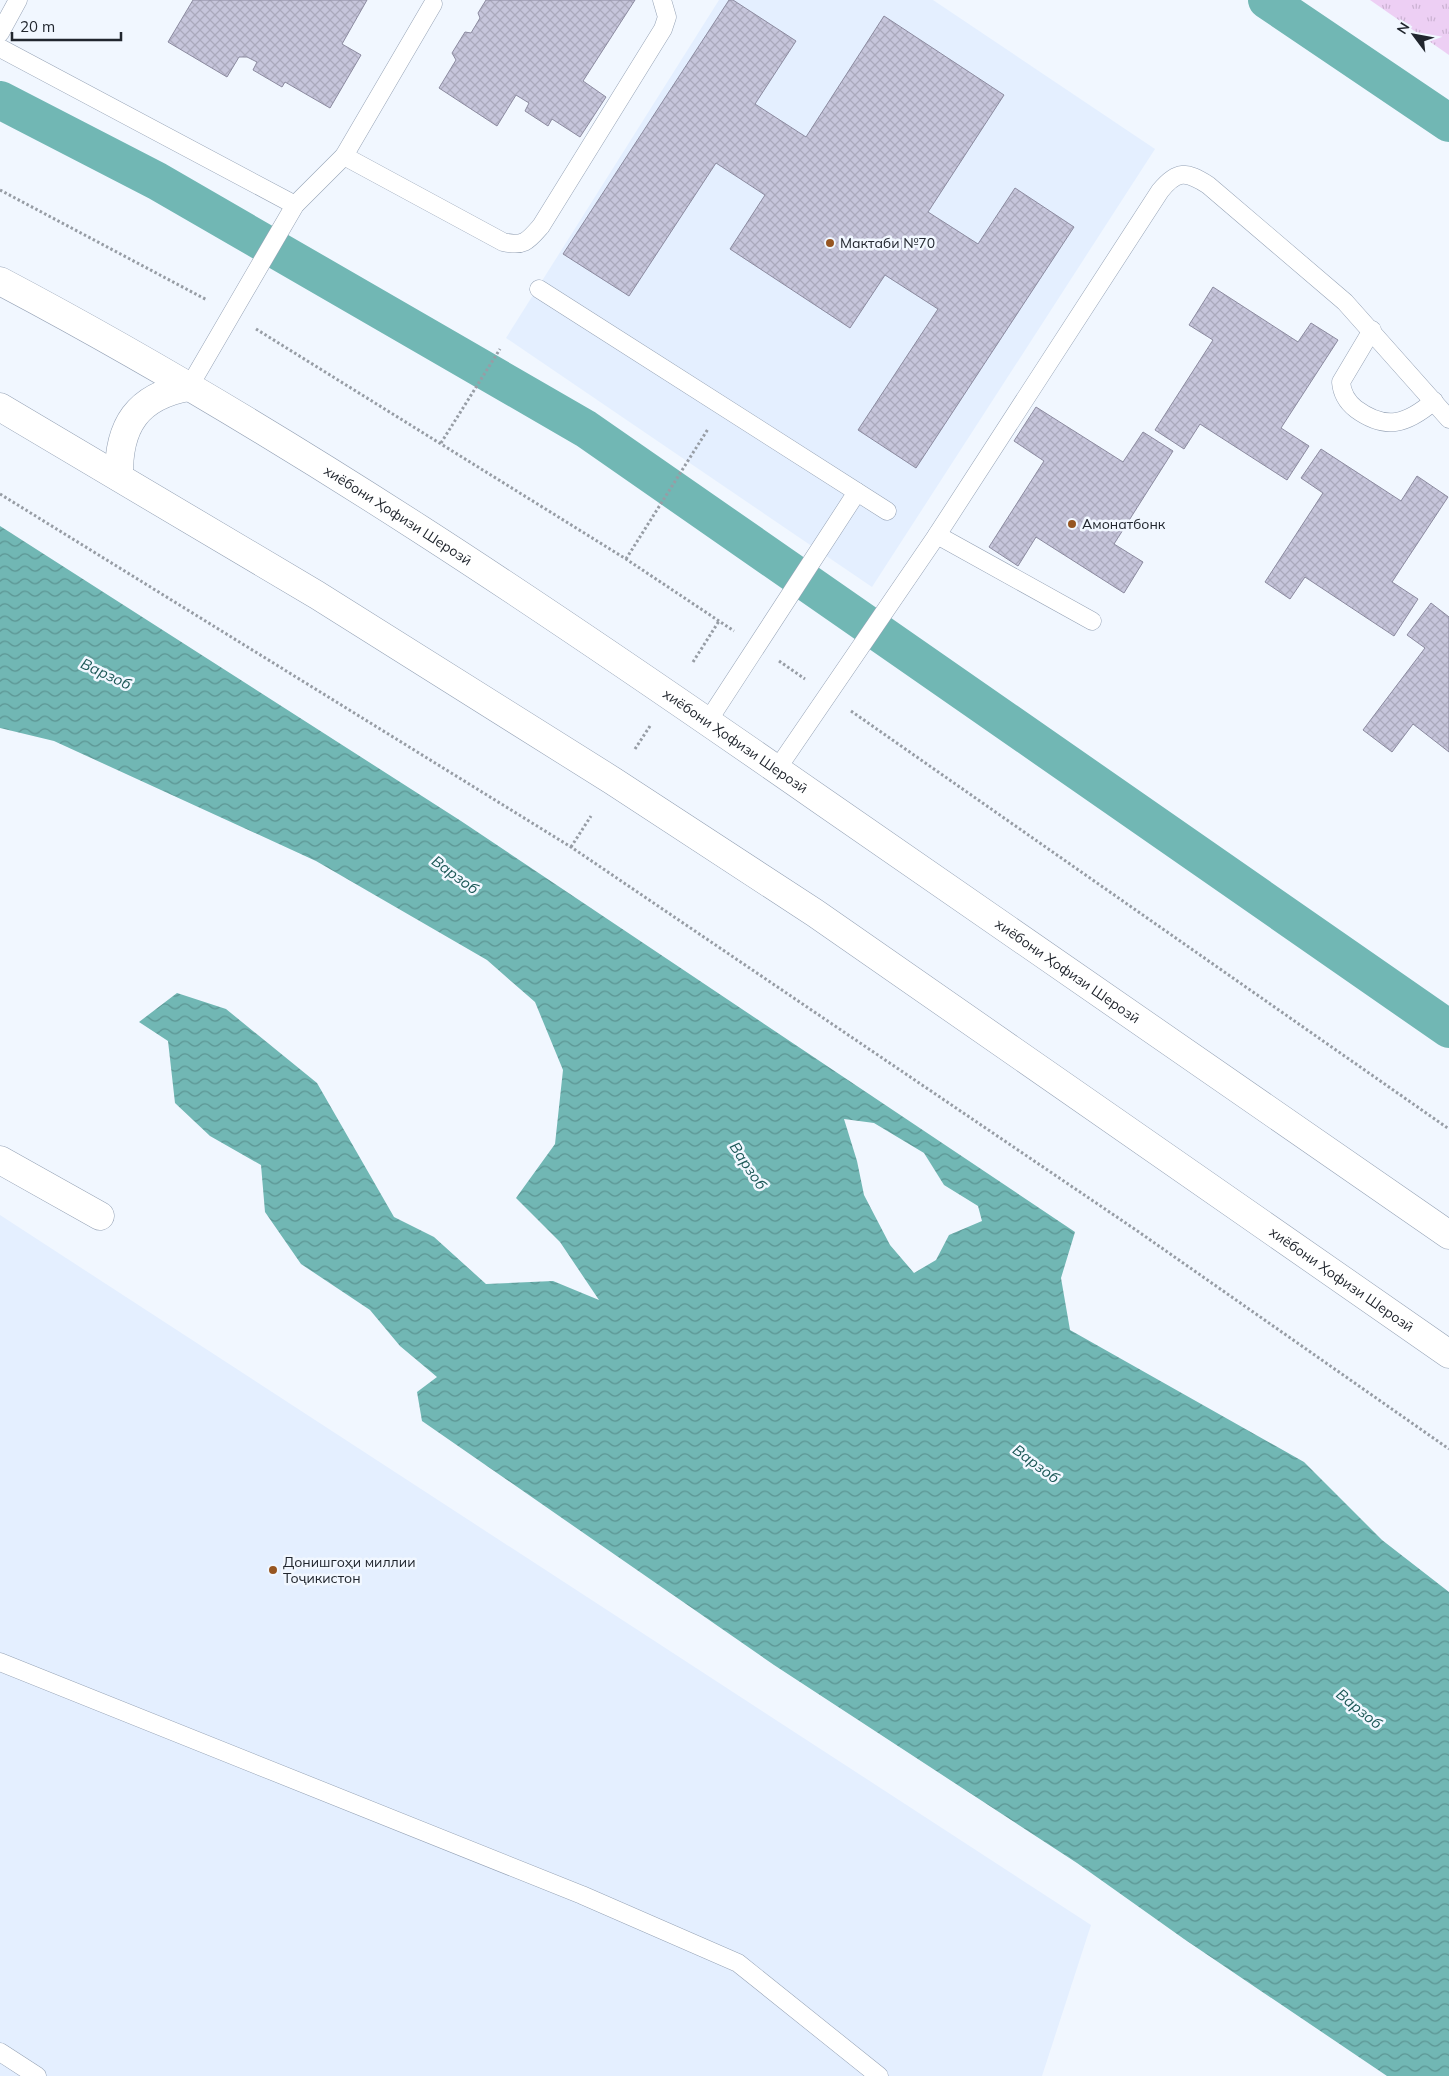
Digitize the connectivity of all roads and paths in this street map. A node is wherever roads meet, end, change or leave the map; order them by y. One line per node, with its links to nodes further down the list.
1 (18, 0): 4 (lane)
2 (662, 0): 6 (lane)
3 (433, 4): 6 (lane)
4 (0, 34)
5 (0, 48): 7 (lane)
6 (344, 156): 7 (lane)
7 (295, 205): 12 (lane)
8 (0, 281): 12 (main road, хиёбони Ҳофизи Шерозӣ)
9 (539, 289): 15 (lane)
10 (1372, 330): 13 (lane); 13 (lane); 22 (lane)
11 (500, 349): 17 (path)
12 (189, 387): 18 (main road); 27 (main road, хиёбони Ҳофизи Шерозӣ)
13 (1434, 401): 16 (lane)
14 (0, 407): 18 (main road, хиёбони Ҳофизи Шерозӣ)
15 (722, 407): 19 (lane); 23 (path)
16 (1449, 419)
17 (441, 444)
18 (119, 477): 36 (main road, хиёбони Ҳофизи Шерозӣ)
19 (857, 492): 21 (lane); 27 (lane)
20 (0, 494): 32 (path)
21 (887, 511)
22 (938, 535): 25 (lane); 30 (lane)
23 (626, 560)
24 (719, 621): 26 (path)
25 (1092, 621)
26 (693, 662)
27 (708, 721): 30 (main road, хиёбони Ҳофизи Шерозӣ)
28 (650, 726): 29 (path)
29 (635, 750)
30 (777, 769): 35 (main road, хиёбони Ҳофизи Шерозӣ)
31 (591, 816): 32 (path)
32 (571, 847): 37 (path)
33 (0, 1160): 34 (main road)
34 (100, 1216)
35 (1449, 1235)
36 (1449, 1354)
37 (1449, 1449)
38 (0, 1662): 41 (lane)
39 (0, 2052): 40 (lane)
40 (37, 2076)
41 (879, 2076)

